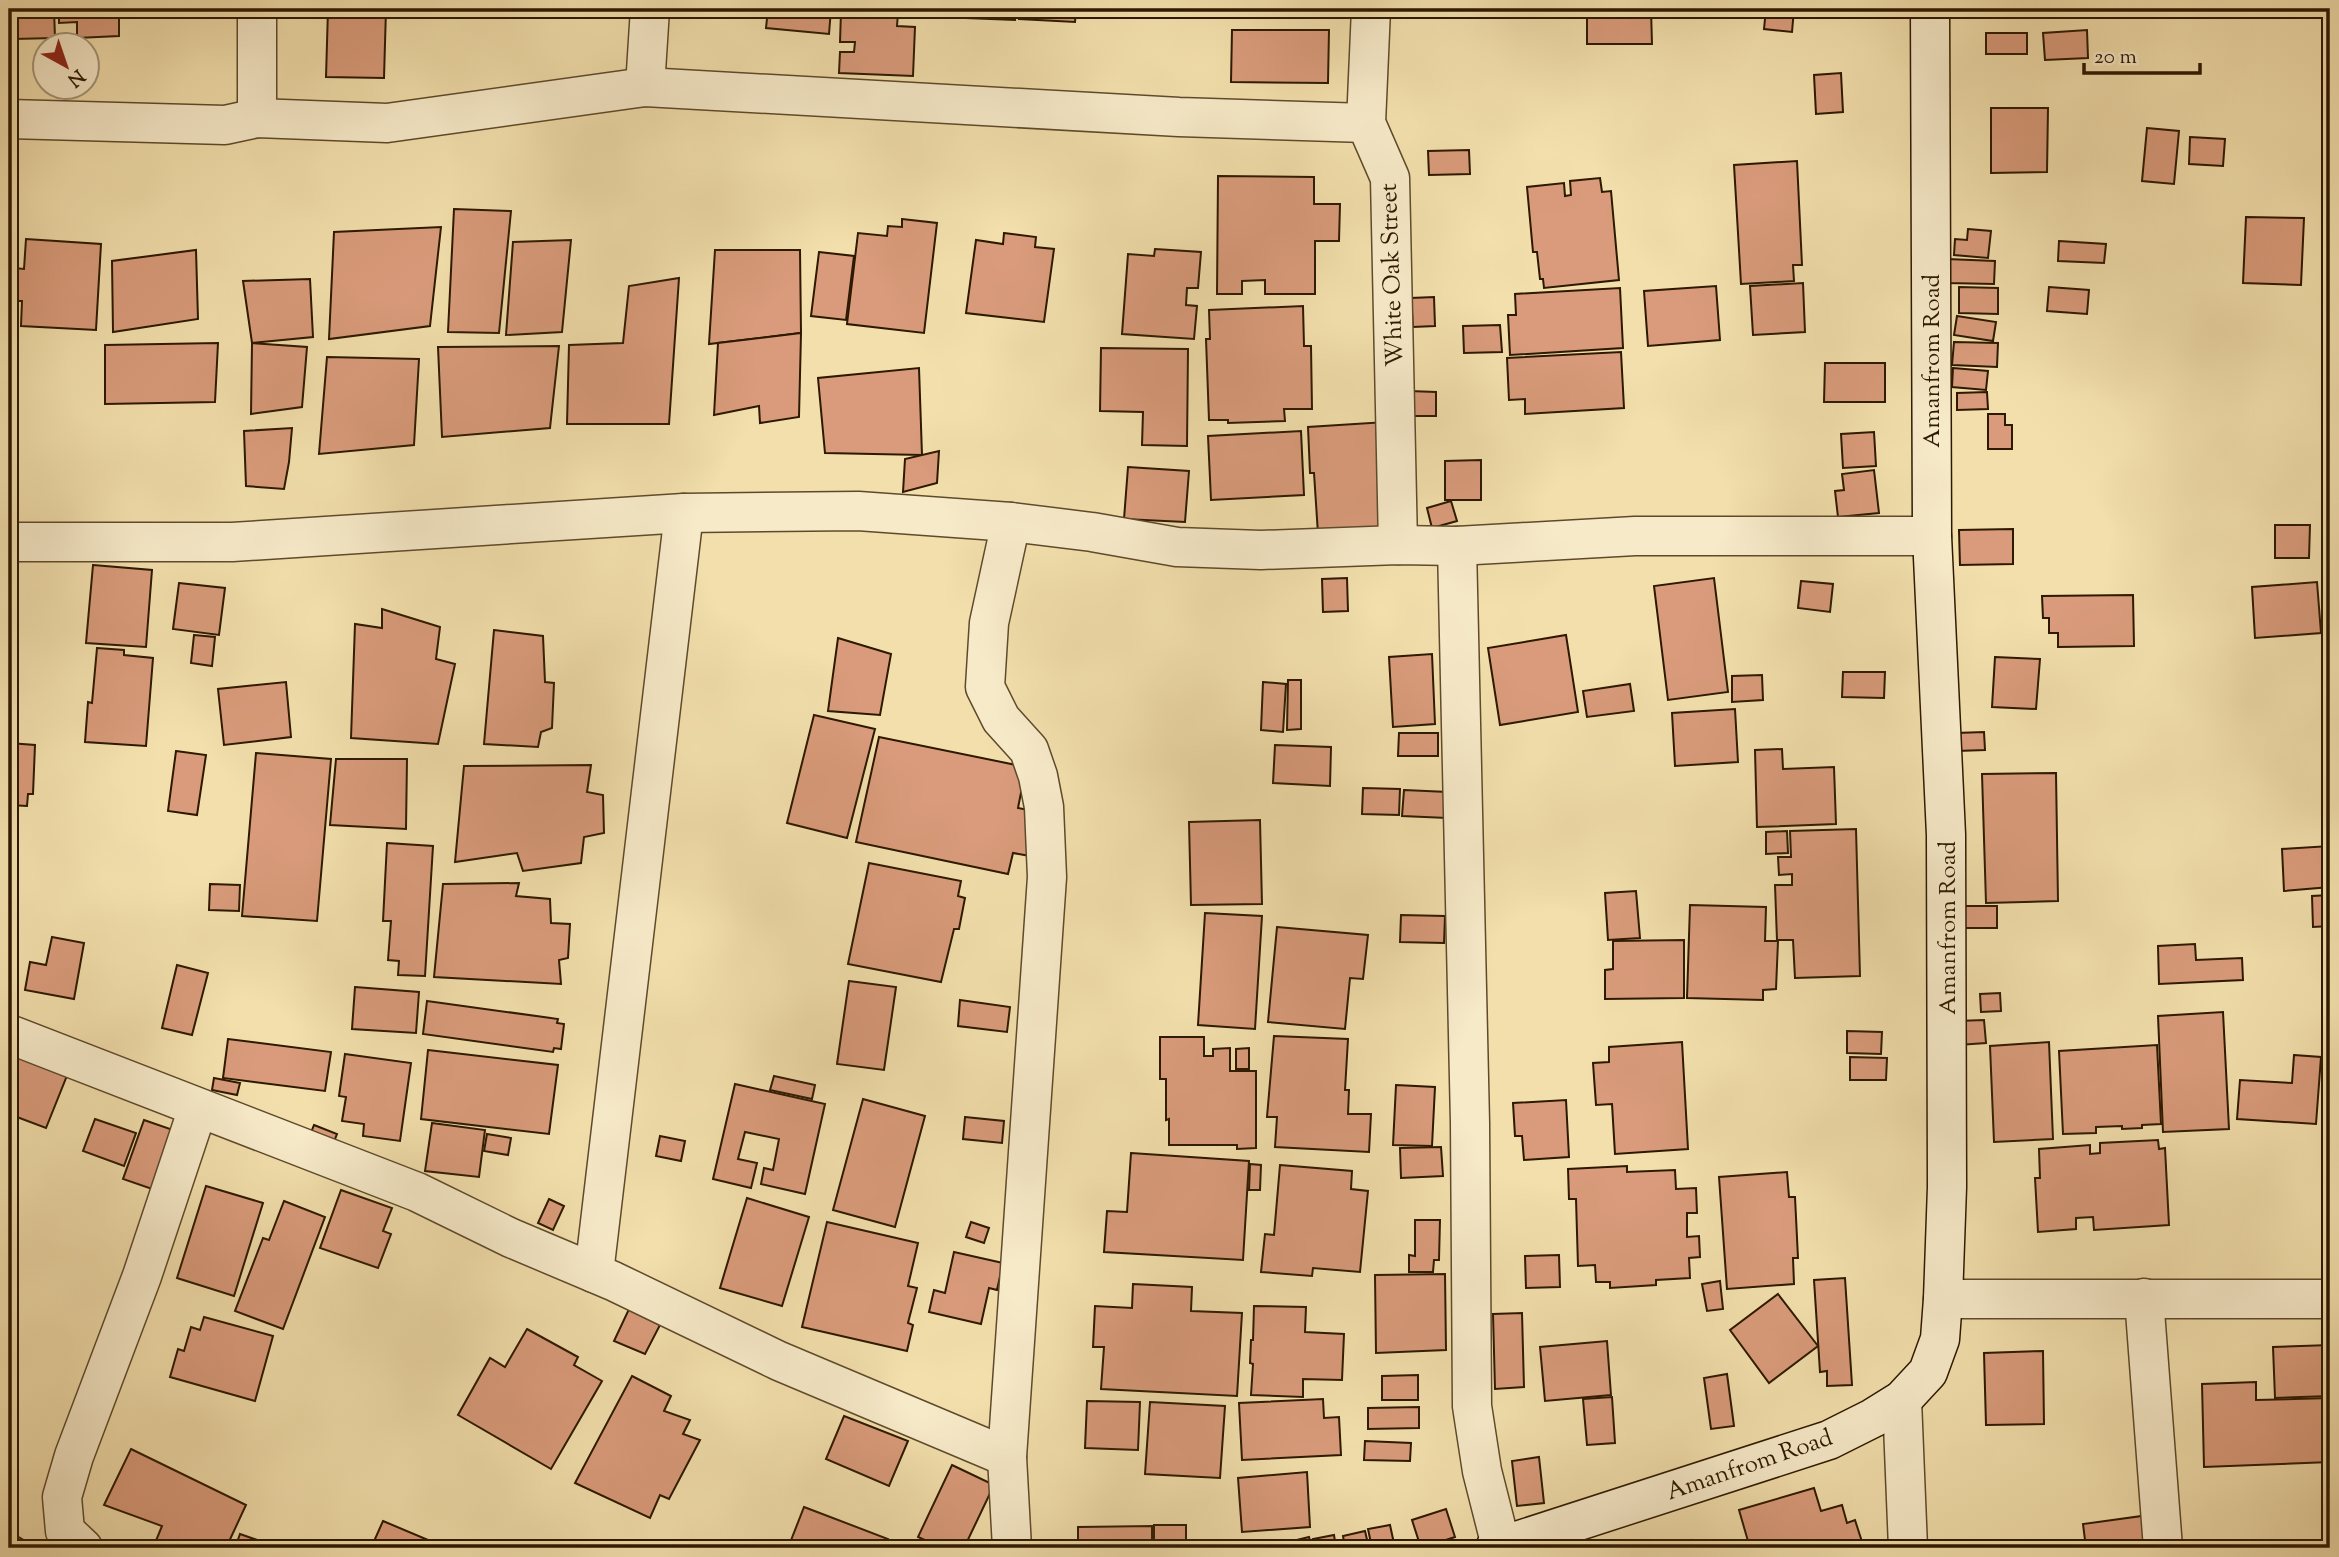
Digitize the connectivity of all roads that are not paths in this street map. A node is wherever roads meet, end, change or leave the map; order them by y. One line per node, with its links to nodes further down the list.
1 (257, 9): 6 (street)
2 (650, 9): 5 (street)
3 (1371, 9): 8 (street, White Oak Street)
4 (1930, 9): 11 (street, Amanfrom Road)
5 (645, 87): 6 (street); 8 (street)
6 (257, 118): 7 (street)
7 (9, 119)
8 (1366, 123): 13 (street, White Oak Street)
9 (684, 513): 10 (street); 12 (street); 17 (street)
10 (1011, 522): 13 (street); 22 (street)
11 (1932, 536): 14 (street); 19 (street, Amanfrom Road)
12 (9, 542)
13 (1398, 545): 14 (street)
14 (1457, 546): 23 (street)
15 (9, 1034): 16 (street)
16 (198, 1108): 17 (street); 24 (street)
17 (594, 1273): 22 (street)
18 (2144, 1298): 19 (street); 20 (street); 27 (street)
19 (1943, 1299): 21 (street, Amanfrom Road)
20 (2330, 1299)
21 (1902, 1400): 23 (street, Amanfrom Road); 26 (street)
22 (1007, 1457): 25 (street)
23 (1498, 1547)
24 (83, 1548)
25 (1012, 1548)
26 (1908, 1548)
27 (2163, 1548)

